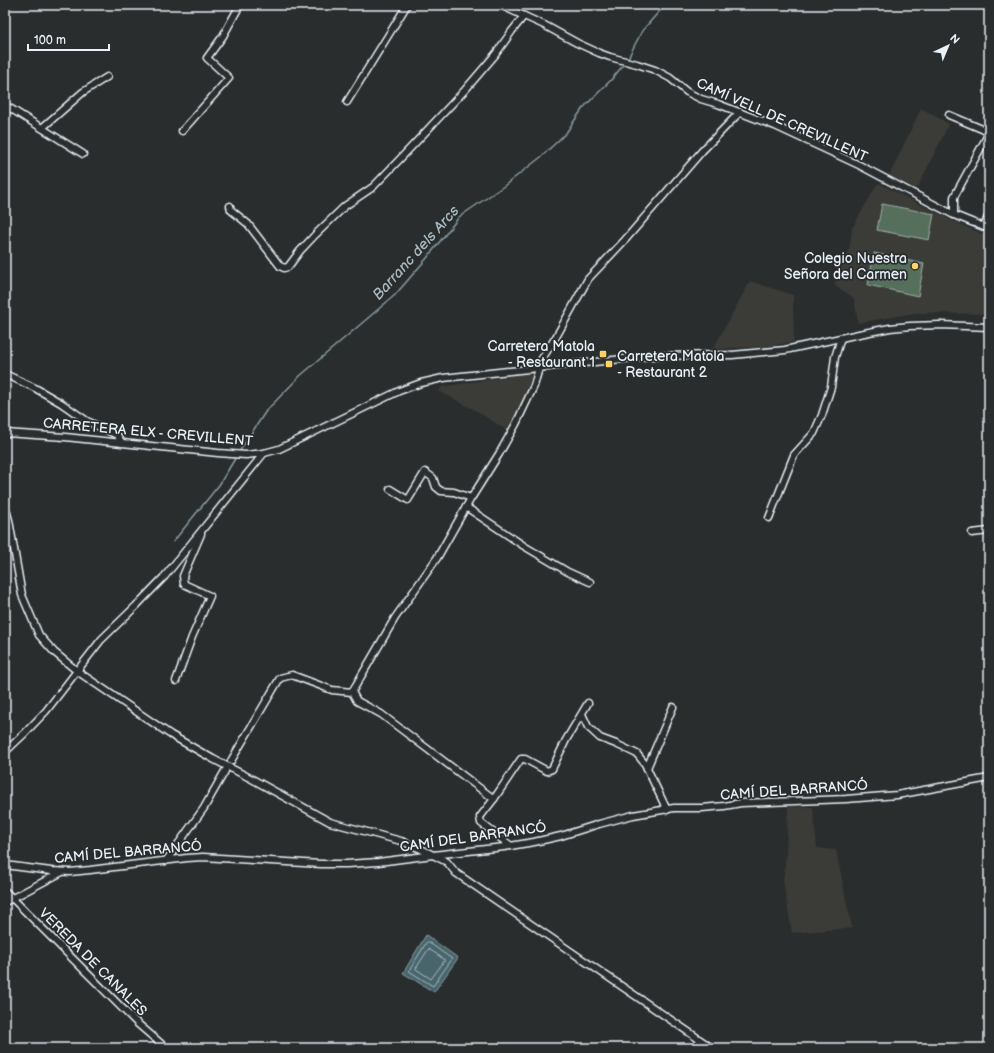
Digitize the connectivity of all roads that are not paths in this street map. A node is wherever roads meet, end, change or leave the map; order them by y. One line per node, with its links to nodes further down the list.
1 (240, 5): 13 (street)
2 (407, 5): 8 (street)
3 (500, 5): 5 (street, CAMÍ VELL DE CREVILLENT)
4 (519, 5): 5 (street)
5 (516, 11): 6 (street, CAMÍ VELL DE CREVILLENT)
6 (524, 16): 10 (street, CAMÍ VELL DE CREVILLENT); 16 (street)
7 (107, 77): 12 (street)
8 (347, 102)
9 (5, 105): 12 (street)
10 (740, 112): 18 (street, CAMÍ VELL DE CREVILLENT); 22 (street)
11 (949, 115): 14 (street)
12 (42, 128): 15 (street)
13 (182, 131)
14 (989, 132): 18 (street)
15 (83, 154)
16 (230, 206)
17 (989, 214): 19 (street)
18 (954, 215): 19 (street, CAMÍ VELL DE CREVILLENT)
19 (986, 228)
20 (989, 326): 21 (street, CARRETERA ELX - CREVILLENT)
21 (841, 338): 22 (street, CARRETERA ELX - CREVILLENT); 31 (street)
22 (538, 368): 26 (street, CARRETERA ELX - CREVILLENT); 28 (street)
23 (5, 374): 25 (street)
24 (5, 434): 25 (street, CARRETERA ELX - CREVILLENT)
25 (122, 443): 26 (street, CARRETERA ELX - CREVILLENT)
26 (264, 453): 32 (street)
27 (390, 489): 28 (street)
28 (471, 498): 30 (street)
29 (5, 506): 36 (street)
30 (466, 506): 35 (street); 38 (street)
31 (768, 518)
32 (204, 527): 36 (street); 37 (street)
33 (989, 531): 34 (street)
34 (972, 533)
35 (590, 582)
36 (77, 671): 42 (street); 50 (street)
37 (176, 681)
38 (352, 692): 43 (street); 47 (street)
39 (588, 703): 41 (street)
40 (673, 707): 44 (street)
41 (582, 714): 44 (street); 47 (street)
42 (5, 752)
43 (231, 761)
44 (647, 768): 48 (street)
45 (225, 771): 51 (street)
46 (989, 778): 48 (street, CAMÍ DEL BARRANCÓ)
47 (494, 799): 49 (street)
48 (667, 810): 49 (street, CAMÍ DEL BARRANCÓ)
49 (511, 846): 50 (street, CAMÍ DEL BARRANCÓ)
50 (433, 854): 51 (street, CAMÍ DEL BARRANCÓ); 58 (street)
51 (166, 861): 53 (street, CAMÍ DEL BARRANCÓ)
52 (5, 865): 53 (street, CAMÍ DEL BARRANCÓ)
53 (63, 872): 55 (street)
54 (5, 891): 55 (street, VEREDA DE CANALES)
55 (12, 898): 56 (street); 57 (street, VEREDA DE CANALES)
56 (5, 902)
57 (166, 1048)
58 (712, 1048)

